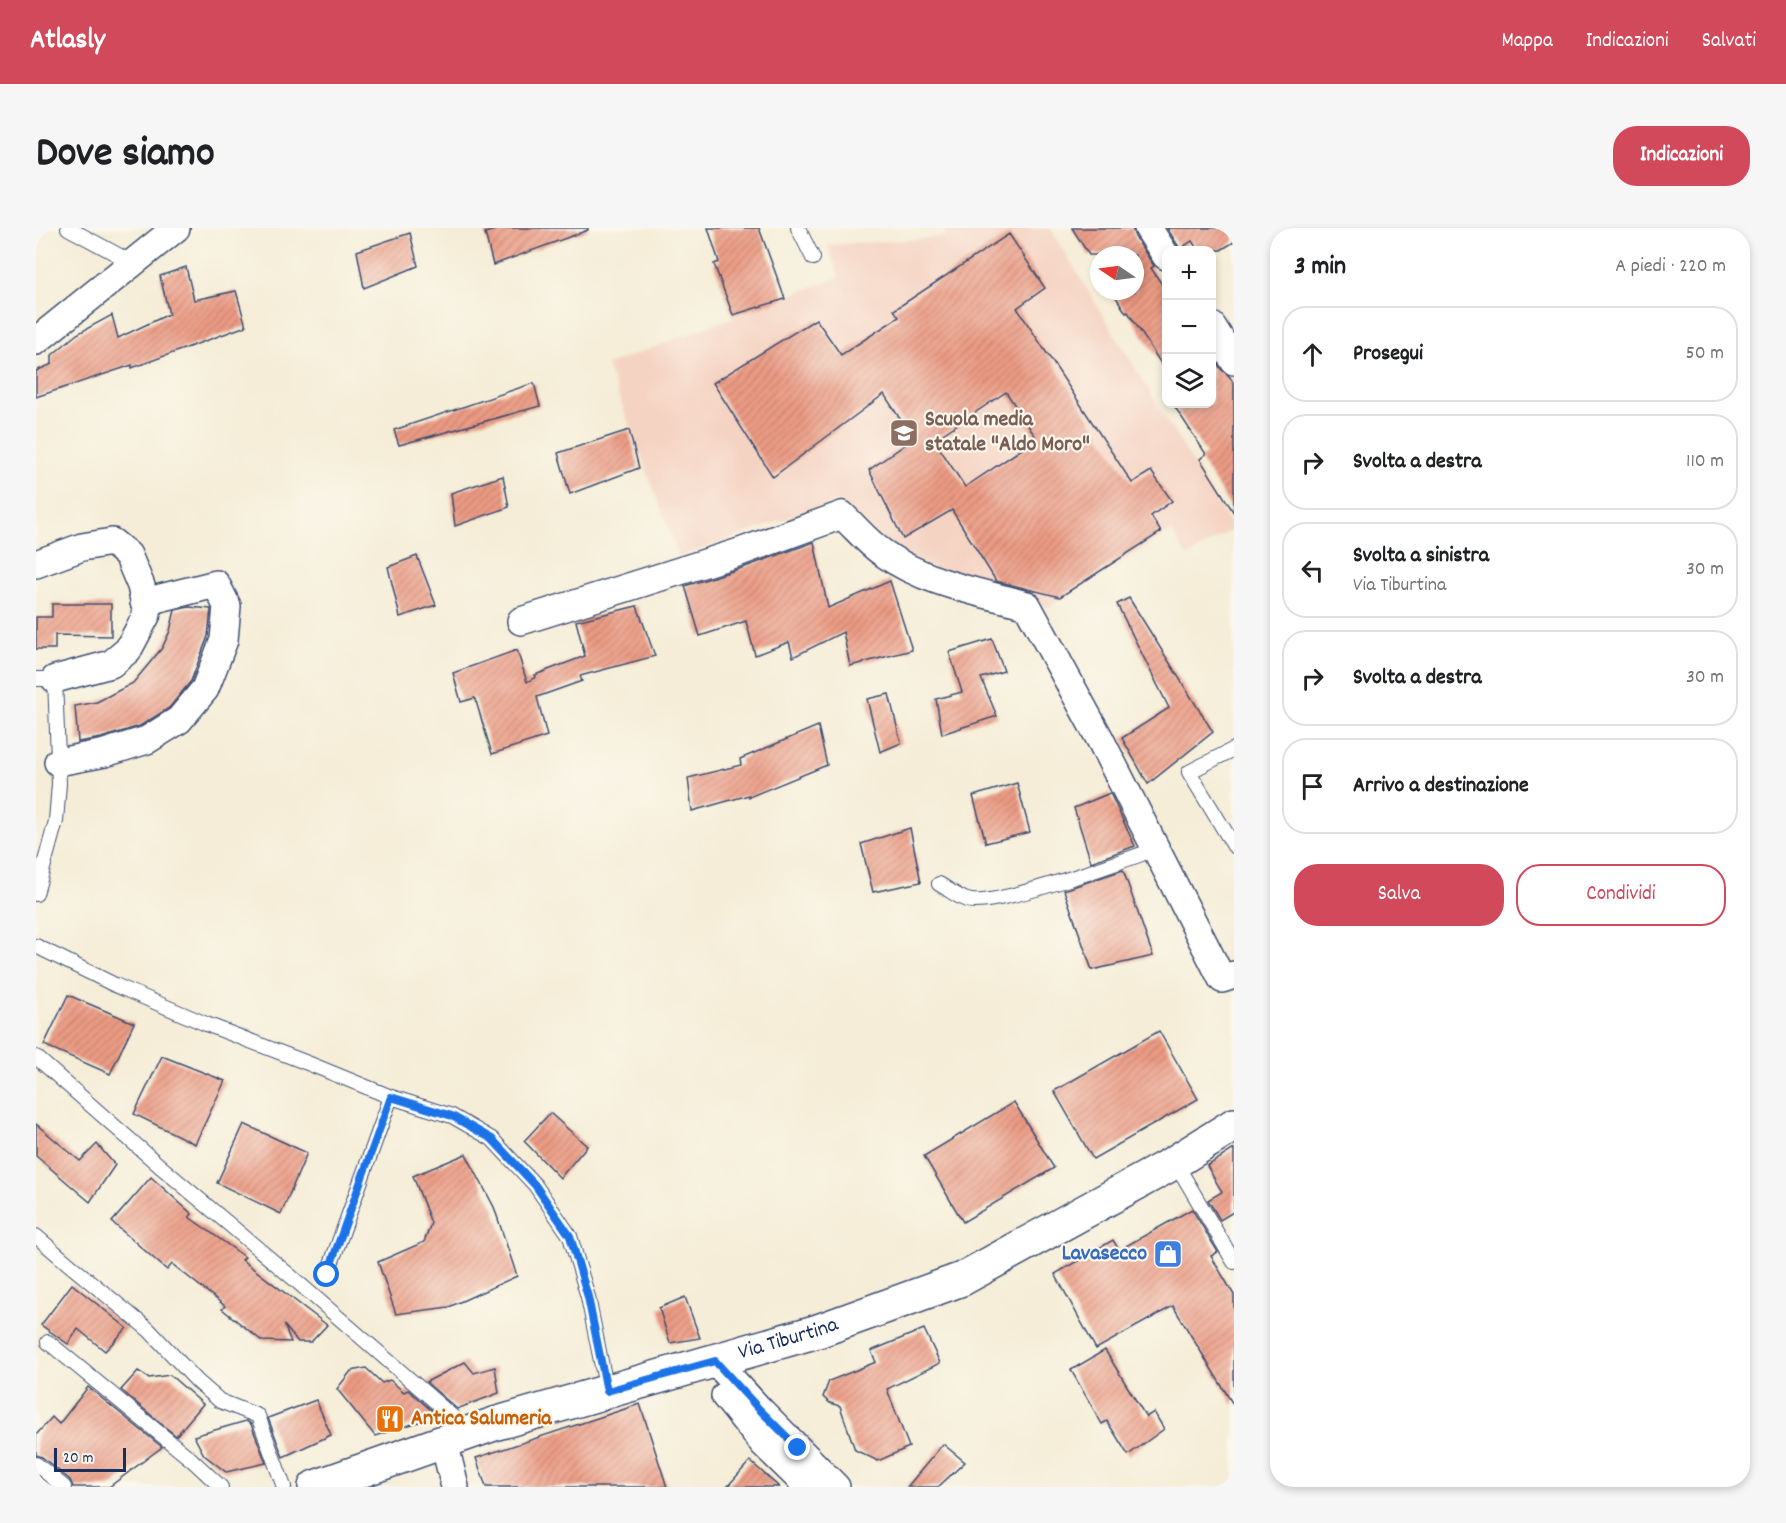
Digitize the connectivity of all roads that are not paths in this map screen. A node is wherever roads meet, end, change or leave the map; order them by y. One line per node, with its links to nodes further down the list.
1 (68, 228): 7 (lane)
2 (176, 228): 7 (street)
3 (798, 228): 6 (lane)
4 (1148, 228): 5 (street)
5 (1162, 249)
6 (813, 258)
7 (131, 262): 9 (street)
8 (1216, 332): 10 (street)
9 (36, 341)
10 (1234, 360)
11 (36, 564): 12 (street)
12 (144, 602): 14 (street); 16 (street)
13 (522, 621): 18 (street)
14 (45, 679): 16 (lane)
15 (1234, 749): 17 (lane)
16 (58, 762): 20 (lane)
17 (1234, 846)
18 (1156, 849): 19 (lane); 22 (street)
19 (939, 884)
20 (36, 894)
21 (36, 946): 24 (lane)
22 (1234, 975)
23 (36, 1057): 33 (lane)
24 (391, 1097): 29 (lane); 32 (lane)
25 (1234, 1125): 26 (street, Via Tiburtina)
26 (1175, 1162): 28 (lane); 31 (street, Via Tiburtina)
27 (36, 1236): 37 (lane)
28 (1234, 1262)
29 (327, 1275)
30 (48, 1342): 36 (lane)
31 (715, 1361): 32 (street, Via Tiburtina); 40 (street); 41 (street)
32 (607, 1391): 33 (street, Via Tiburtina)
33 (457, 1437): 38 (street, Via Tiburtina); 39 (street)
34 (36, 1464): 35 (lane)
35 (64, 1487)
36 (220, 1487)
37 (284, 1487)
38 (315, 1487)
39 (455, 1487)
40 (802, 1487)
41 (836, 1487)

